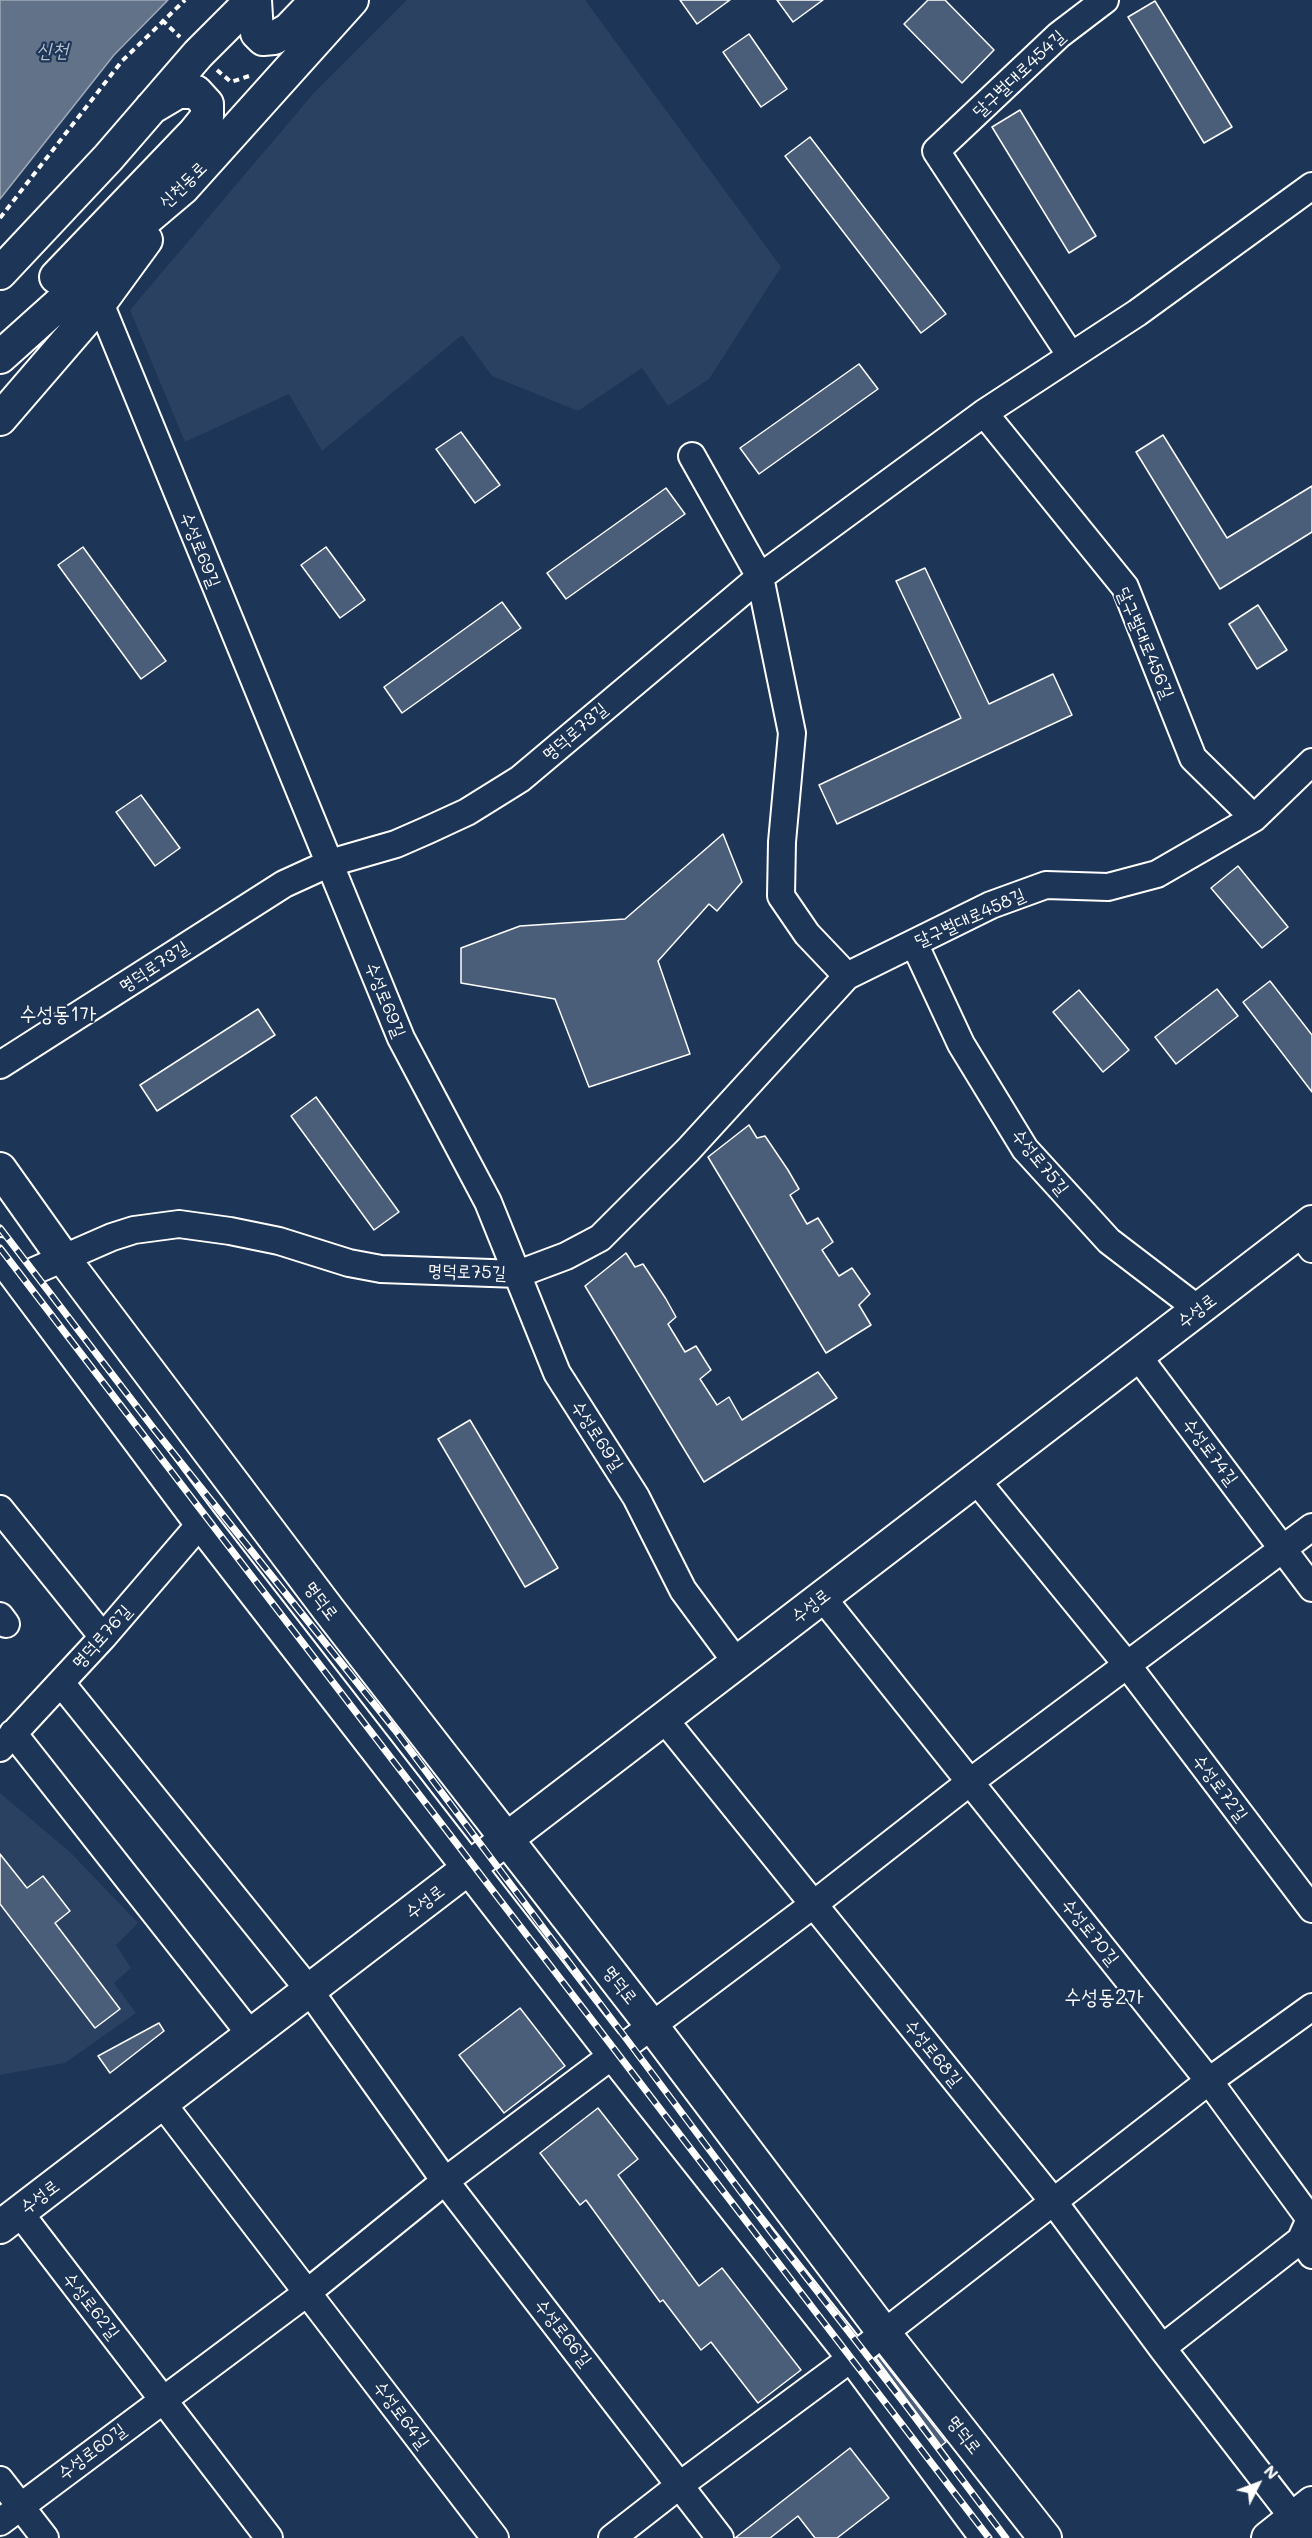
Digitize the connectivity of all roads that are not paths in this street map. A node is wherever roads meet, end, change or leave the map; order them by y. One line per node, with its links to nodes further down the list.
1 (253, 0): 2 (main road); 5 (main road)
2 (317, 0)
3 (352, 0): 7 (main road, 신천동로)
4 (1105, 0): 11 (street, 달구벌대로454길)
5 (151, 108): 8 (main road); 10 (main road)
6 (1312, 186): 11 (street)
7 (183, 188): 9 (main road); 12 (main road, 신천동로)
8 (0, 273)
9 (100, 303): 14 (main road); 19 (street, 수성로69길)
10 (0, 328)
11 (1071, 356): 13 (street)
12 (0, 357)
13 (984, 413): 16 (street); 18 (street, 달구벌대로456길)
14 (0, 419)
15 (692, 456): 16 (street)
16 (760, 577): 19 (street, 명덕로73길); 21 (street)
17 (1312, 762): 18 (street, 달구벌대로458길)
18 (1254, 818): 20 (street, 달구벌대로458길)
19 (330, 863): 22 (street, 명덕로73길); 27 (street, 수성로69길)
20 (914, 943): 21 (street, 달구벌대로458길); 28 (street, 수성로75길)
21 (847, 976): 27 (street, 명덕로75길)
22 (0, 1065)
23 (0, 1169): 25 (main road, 명덕로)
24 (1308, 1235): 28 (main road, 수성로)
25 (64, 1259): 26 (street, 명덕로75길); 27 (street, 명덕로75길); 44 (main road, 명덕로)
26 (9, 1266): 32 (main road)
27 (518, 1274): 38 (street, 수성로69길)
28 (1198, 1309): 29 (main road, 수성로)
29 (1137, 1355): 30 (main road, 수성로); 34 (street, 수성로74길)
30 (976, 1480): 36 (main road, 수성로); 39 (street, 수성로72길)
31 (0, 1509): 37 (street)
32 (201, 1523): 37 (street, 명덕로76길); 45 (main road)
33 (1312, 1527): 34 (street)
34 (1282, 1549): 35 (street, 수성로74길); 39 (street)
35 (1312, 1588)
36 (822, 1598): 38 (main road, 수성로); 43 (street, 수성로70길)
37 (103, 1637): 40 (street, 명덕로76길)
38 (737, 1663): 41 (main road, 수성로)
39 (1128, 1666): 43 (street); 47 (street, 수성로72길)
40 (61, 1683): 42 (street, 명덕로76길); 48 (street)
41 (664, 1719): 44 (main road, 수성로); 46 (street, 수성로68길)
42 (7, 1741): 51 (street)
43 (970, 1782): 46 (street); 53 (street, 수성로70길)
44 (505, 1840): 45 (main road, 수성로); 50 (main road, 명덕로)
45 (470, 1868): 48 (main road, 수성로); 52 (main road)
46 (814, 1904): 50 (street); 56 (street, 수성로68길)
47 (1312, 1909)
48 (309, 1990): 51 (main road, 수성로); 55 (street, 수성로66길)
49 (1312, 2007): 53 (street)
50 (652, 2026): 52 (street); 60 (main road, 명덕로)
51 (251, 2035): 54 (main road, 수성로)
52 (614, 2055): 55 (street); 62 (main road)
53 (1209, 2081): 56 (street); 58 (street, 수성로70길)
54 (162, 2103): 57 (main road, 수성로); 59 (street, 수성로64길)
55 (445, 2181): 59 (street); 65 (street, 수성로66길)
56 (1053, 2201): 60 (street); 61 (street, 수성로68길)
57 (10, 2220): 63 (street, 수성로62길)
58 (1308, 2242): 61 (street)
59 (308, 2292): 63 (street); 71 (street, 수성로64길)
60 (884, 2333): 62 (street); 75 (main road, 명덕로)
61 (1162, 2348): 67 (street, 수성로68길)
62 (853, 2357): 65 (street); 74 (main road)
63 (163, 2399): 66 (street, 수성로60길); 70 (street, 수성로62길)
64 (0, 2480): 66 (street)
65 (680, 2485): 72 (street); 73 (street, 수성로66길)
66 (21, 2506): 68 (street, 수성로60길); 69 (street)
67 (1305, 2520): 76 (main road)
68 (0, 2522)
69 (45, 2538)
70 (269, 2538)
71 (495, 2538)
72 (612, 2538)
73 (720, 2538)
74 (987, 2538)
75 (1045, 2538)
76 (1268, 2538)

